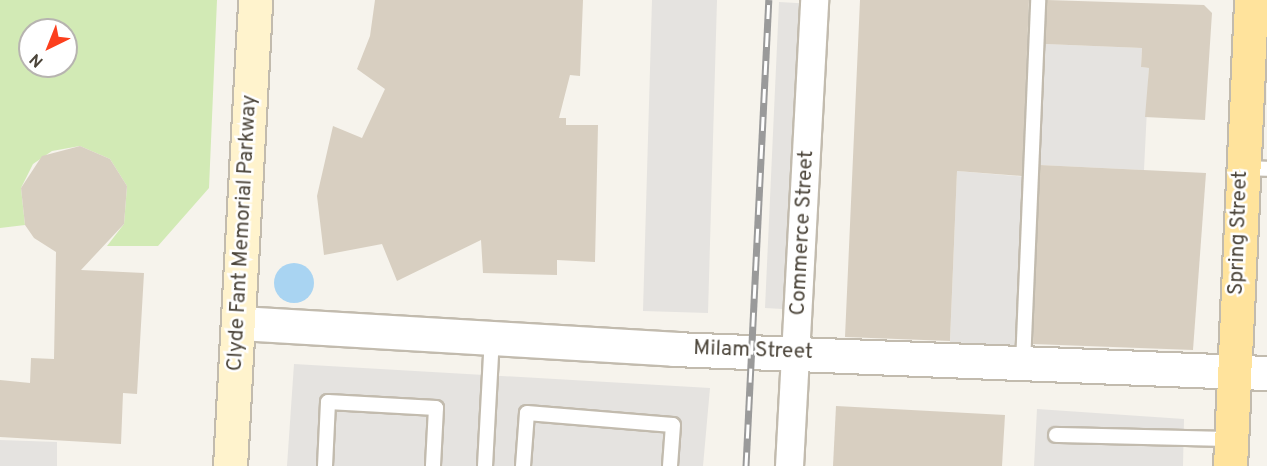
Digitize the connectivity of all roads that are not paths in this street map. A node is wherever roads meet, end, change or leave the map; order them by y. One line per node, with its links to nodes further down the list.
1 (255, 0): 6 (main road, Clyde Fant Memorial Parkway)
2 (814, 0): 8 (street, Commerce Street)
3 (1038, 0): 9 (lane)
4 (1251, 0): 5 (main road, Spring Street)
5 (1254, 169): 10 (main road, Spring Street)
6 (239, 323): 7 (street, Milam Street); 14 (main road, Clyde Fant Memorial Parkway)
7 (492, 338): 8 (street, Milam Street); 17 (lane)
8 (795, 352): 9 (street, Milam Street); 20 (street, Commerce Street)
9 (1023, 364): 10 (street, Milam Street)
10 (1234, 372): 11 (street, Milam Street); 13 (main road, Spring Street)
11 (1267, 374)
12 (1056, 435): 13 (lane)
13 (1230, 453)
14 (230, 466)
15 (325, 466): 16 (lane)
16 (433, 466)
17 (485, 466)
18 (524, 466): 19 (lane)
19 (670, 466)
20 (789, 466)

